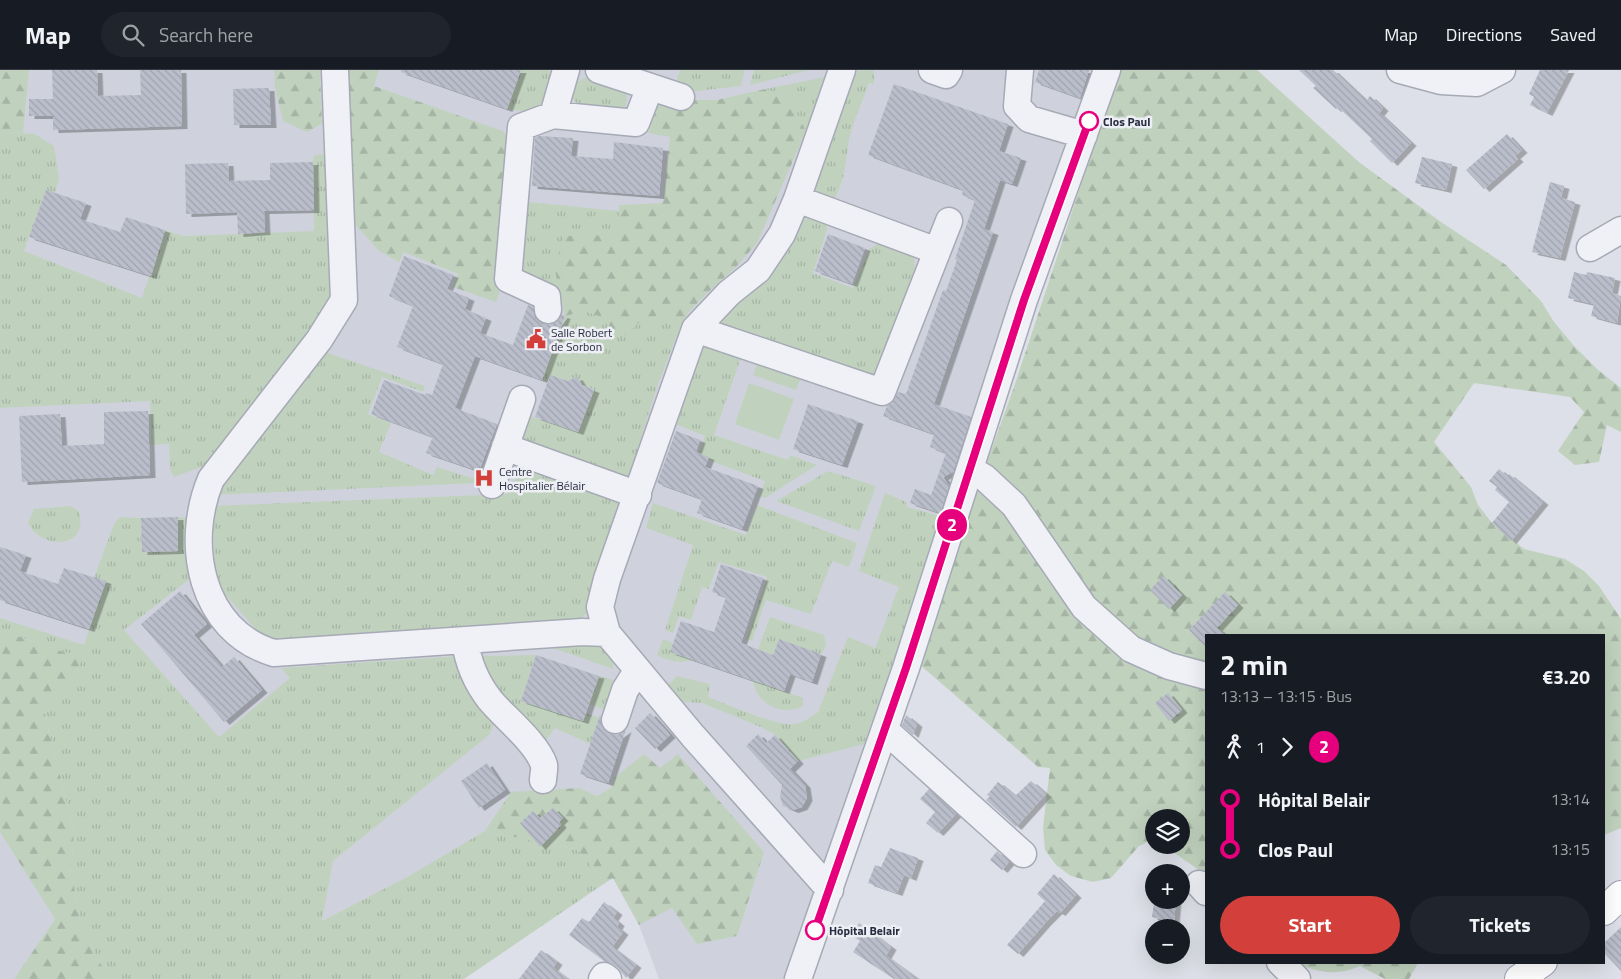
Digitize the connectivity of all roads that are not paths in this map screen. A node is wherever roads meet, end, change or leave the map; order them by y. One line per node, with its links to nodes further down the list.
1 (335, 70): 28 (street)
2 (566, 70): 13 (street)
3 (599, 70): 11 (street)
4 (842, 70): 15 (street)
5 (932, 70): 6 (street)
6 (949, 70)
7 (1020, 70): 14 (street)
8 (1107, 70): 14 (street)
9 (1400, 70): 10 (street)
10 (1502, 70)
11 (650, 86): 12 (street); 13 (street)
12 (681, 97)
13 (553, 115): 20 (street)
14 (1084, 135): 24 (street)
15 (797, 199): 19 (street); 21 (street)
16 (949, 221): 19 (street)
17 (1621, 230): 18 (street)
18 (1590, 248)
19 (937, 251): 21 (street)
20 (548, 310)
21 (695, 329): 26 (street)
22 (522, 399): 23 (street)
23 (505, 448): 25 (street); 26 (street)
24 (970, 470): 30 (street); 32 (street)
25 (492, 486)
26 (638, 495): 27 (street)
27 (607, 633): 28 (street); 29 (street)
28 (465, 640): 33 (street)
29 (637, 671): 31 (street); 35 (street)
30 (1205, 676)
31 (615, 720)
32 (885, 730): 34 (street); 35 (street)
33 (543, 780)
34 (1023, 854)
35 (830, 890): 42 (street)
36 (1621, 895): 37 (main road)
37 (1605, 910)
38 (1282, 964): 43 (street)
39 (1540, 964): 44 (main road)
40 (602, 979): 41 (street)
41 (608, 979)
42 (798, 979)
43 (1297, 979)
44 (1519, 979)

